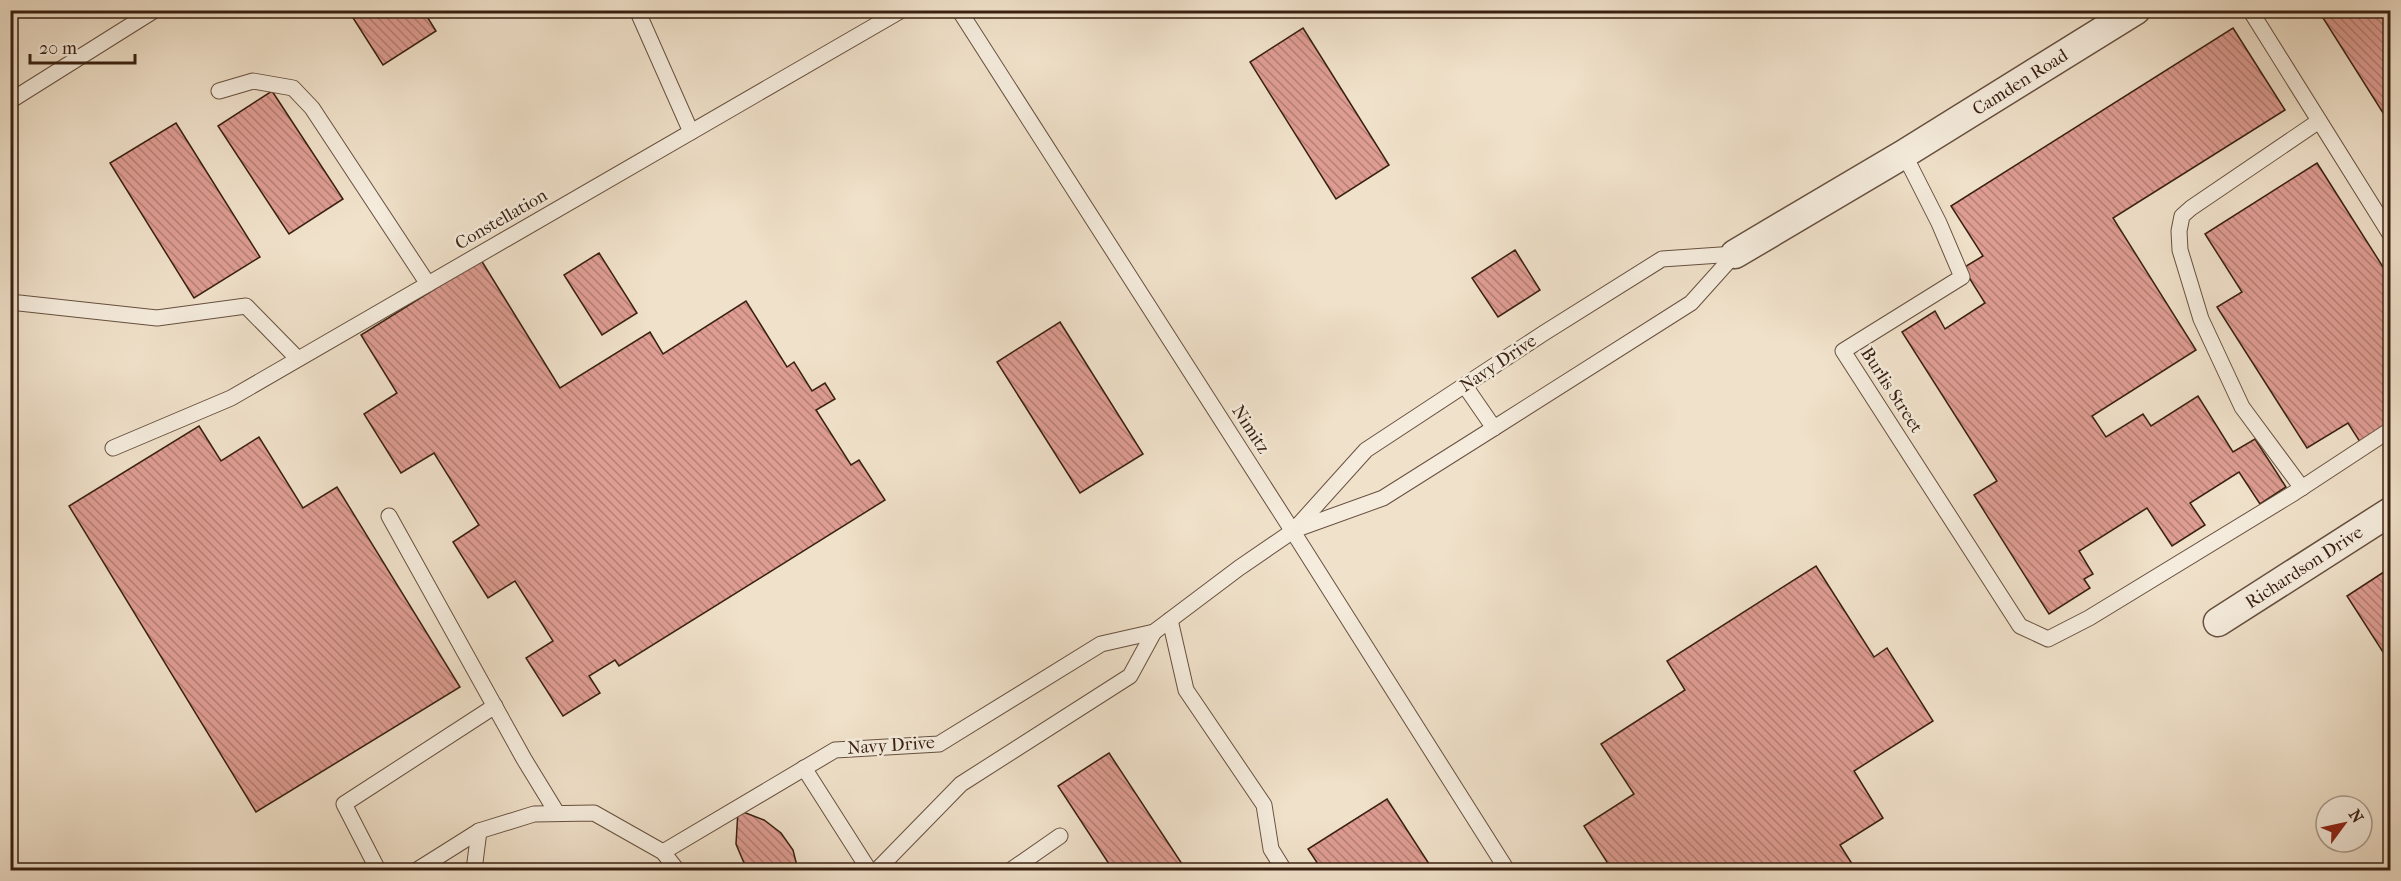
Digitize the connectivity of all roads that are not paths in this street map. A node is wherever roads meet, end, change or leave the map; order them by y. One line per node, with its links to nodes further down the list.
1 (155, 10): 8 (lane)
2 (637, 10): 10 (lane)
3 (902, 10): 10 (lane, Constellation)
4 (959, 10): 24 (lane, Nimitz)
5 (2136, 10): 11 (street, Camden Road)
6 (2250, 10): 9 (lane)
7 (219, 91): 14 (lane)
8 (10, 101)
9 (2319, 121): 12 (lane); 21 (lane)
10 (691, 132): 14 (lane, Constellation)
11 (1904, 154): 13 (street, Navy Drive); 21 (lane, Burlis Street)
12 (2391, 234)
13 (1735, 254): 17 (lane, Navy Drive); 18 (lane, Navy Drive)
14 (428, 284): 16 (lane, Constellation)
15 (10, 303): 16 (lane)
16 (297, 358): 20 (lane, Constellation)
17 (1465, 386): 18 (lane); 24 (lane, Navy Drive)
18 (1494, 428): 24 (lane, Navy Drive)
19 (2391, 430): 21 (lane)
20 (112, 448)
21 (2302, 488)
22 (2391, 512): 26 (street, Richardson Drive)
23 (389, 516): 28 (lane)
24 (1293, 531): 25 (lane, Navy Drive); 42 (lane, Nimitz)
25 (1170, 620): 27 (lane, Navy Drive); 41 (lane)
26 (2218, 622)
27 (1154, 632): 29 (lane, Navy Drive); 39 (lane, Navy Drive)
28 (495, 706): 30 (lane); 34 (lane)
29 (804, 768): 33 (lane, Navy Drive); 38 (lane)
30 (557, 813): 31 (lane); 33 (lane)
31 (479, 831): 35 (lane); 36 (lane)
32 (1060, 836): 40 (lane)
33 (663, 852): 37 (lane)
34 (378, 870)
35 (417, 870)
36 (474, 870)
37 (677, 870)
38 (868, 870)
39 (877, 870)
40 (1011, 870)
41 (1284, 870)
42 (1507, 870)

